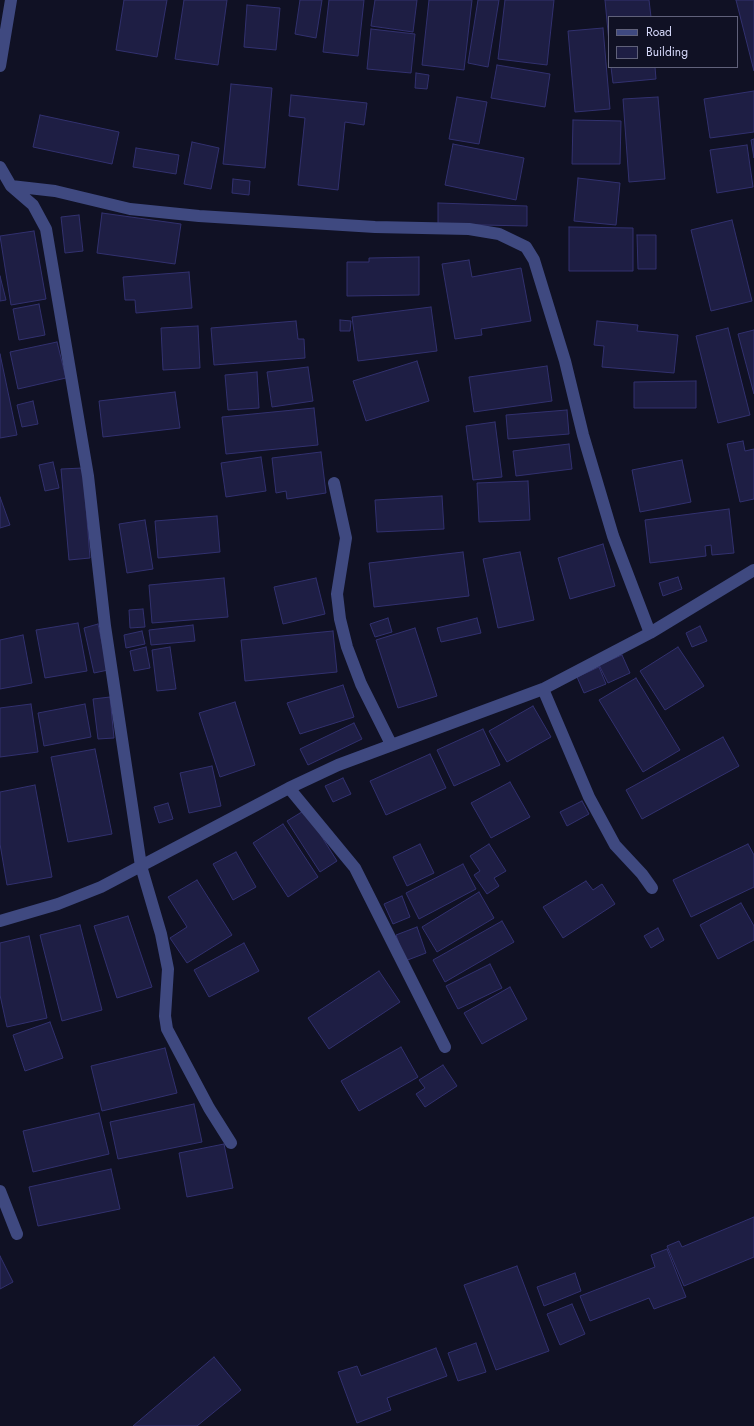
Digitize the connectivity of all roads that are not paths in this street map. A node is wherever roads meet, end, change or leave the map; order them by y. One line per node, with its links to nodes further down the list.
1 (11, 0): 2 (street)
2 (0, 66)
3 (0, 167): 4 (street)
4 (10, 186): 7 (street); 11 (street)
5 (334, 483): 9 (street)
6 (754, 570): 7 (street)
7 (650, 632): 8 (street)
8 (543, 689): 9 (street); 12 (street)
9 (391, 744): 10 (street)
10 (289, 788): 11 (street); 14 (street)
11 (141, 866): 13 (street); 15 (street)
12 (652, 888)
13 (0, 921)
14 (445, 1047)
15 (231, 1143)
16 (0, 1191): 17 (street)
17 (17, 1234)

